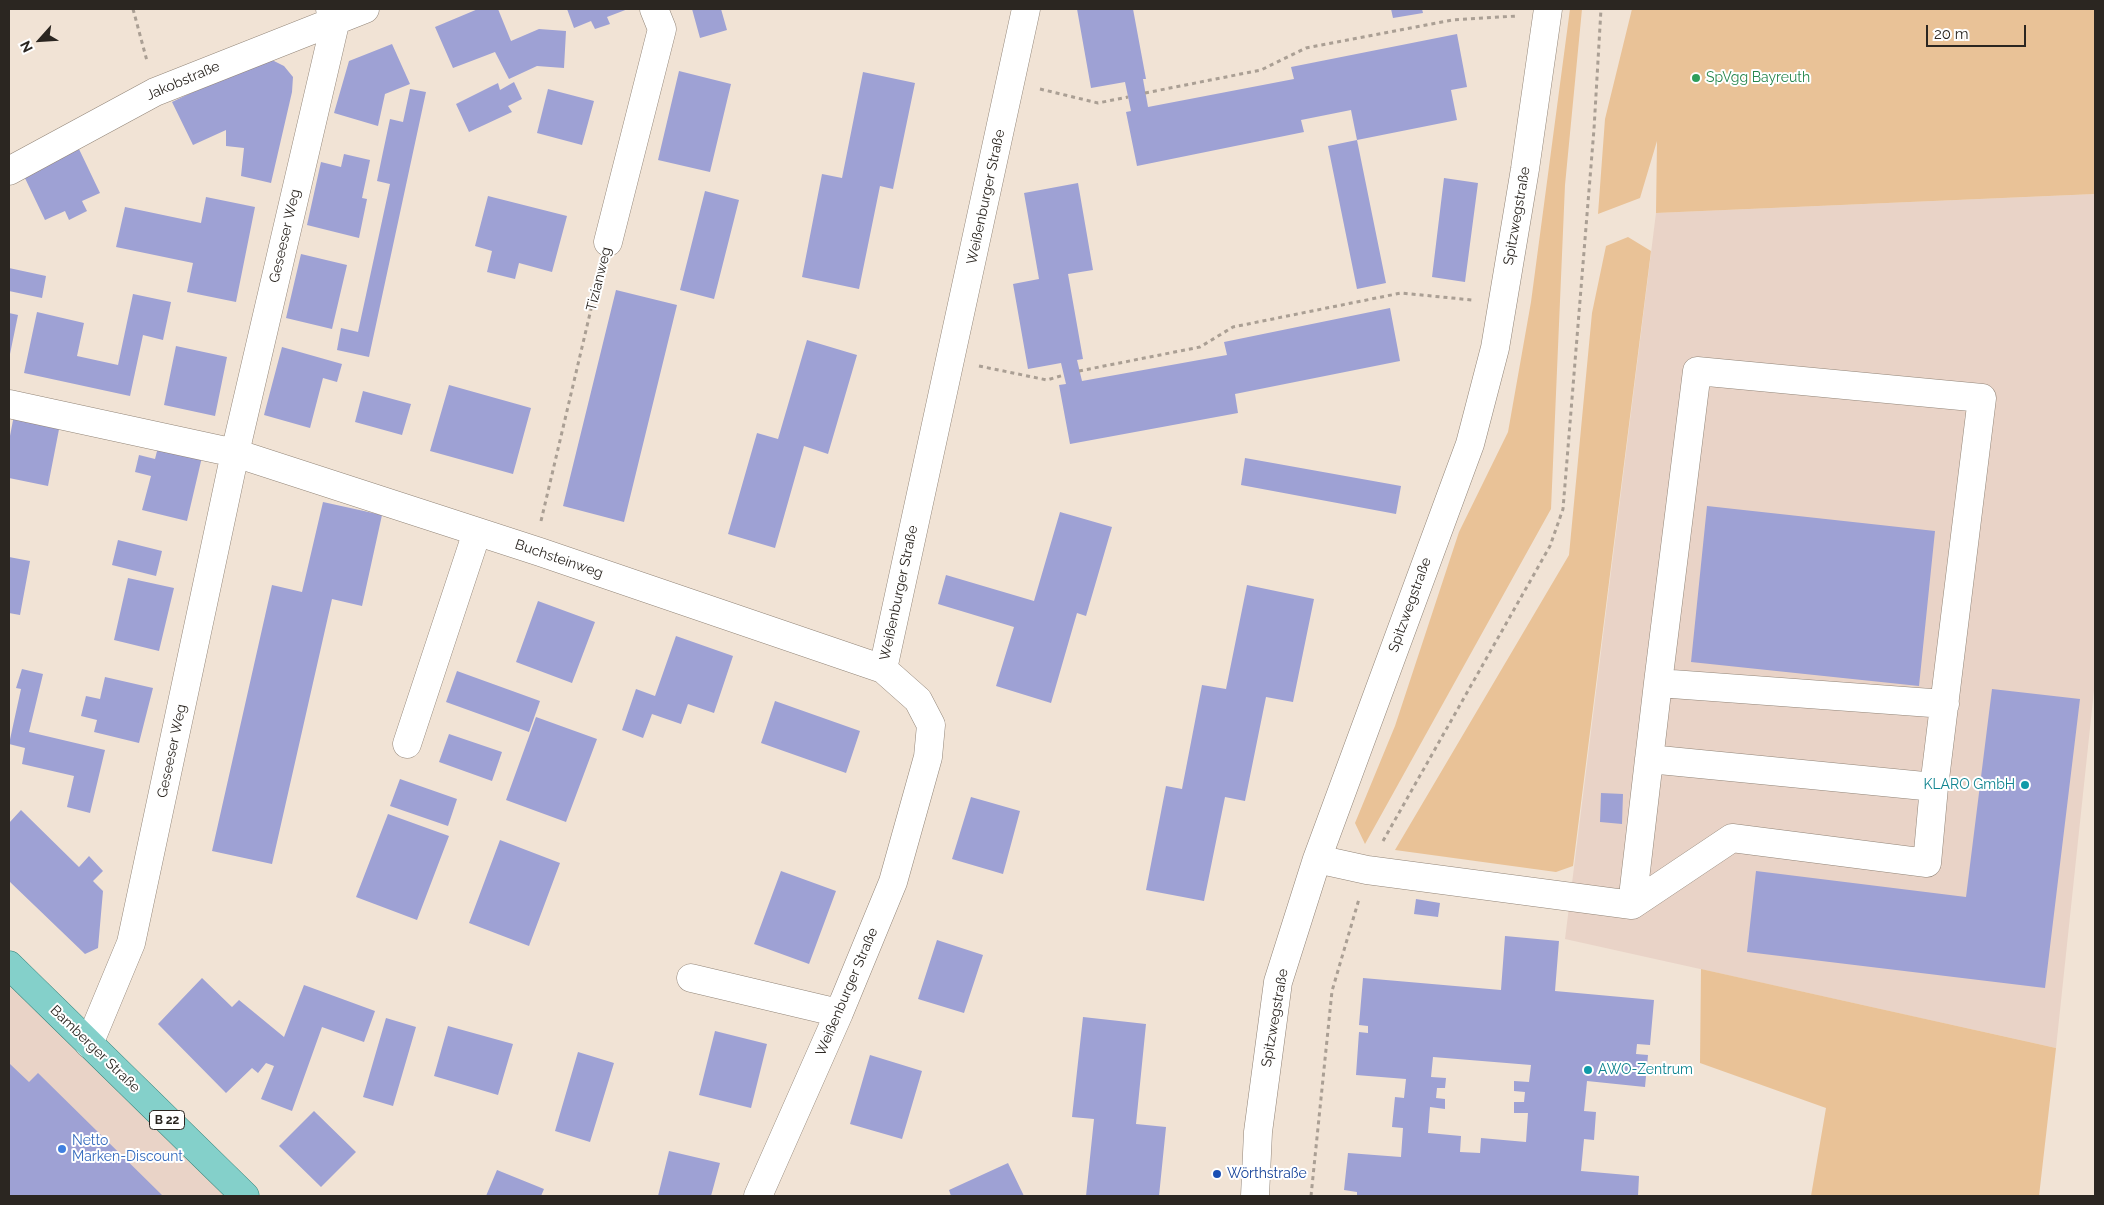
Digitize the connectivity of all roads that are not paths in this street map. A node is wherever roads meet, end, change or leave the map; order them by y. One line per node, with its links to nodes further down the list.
1 (366, 9): 5 (street, Jakobstraße)
2 (654, 9): 7 (street, Tizianweg)
3 (1026, 9): 11 (street, Weißenburger Straße)
4 (1548, 11): 17 (street, Spitzwegstraße)
5 (333, 14): 6 (street, Jakobstraße); 9 (street, Geseeser Weg)
6 (9, 171)
7 (608, 242)
8 (9, 404): 9 (street)
9 (235, 453): 10 (street, Buchsteinweg); 22 (street, Geseeser Weg)
10 (476, 532): 11 (street, Buchsteinweg); 14 (street)
11 (883, 669): 21 (street, Weißenburger Straße)
12 (1658, 683): 13 (street); 13 (street); 15 (street)
13 (1945, 704): 16 (street)
14 (407, 744)
15 (1649, 759): 16 (street); 18 (street)
16 (1934, 787): 18 (street)
17 (1317, 859): 18 (street); 25 (street, Spitzwegstraße)
18 (1632, 905)
19 (9, 965): 22 (main road, Bamberger Straße / B 22)
20 (691, 978): 21 (street)
21 (839, 1013): 24 (street, Weißenburger Straße)
22 (89, 1044): 23 (main road, Bamberger Straße / B 22)
23 (245, 1196)
24 (758, 1196)
25 (1255, 1196)

